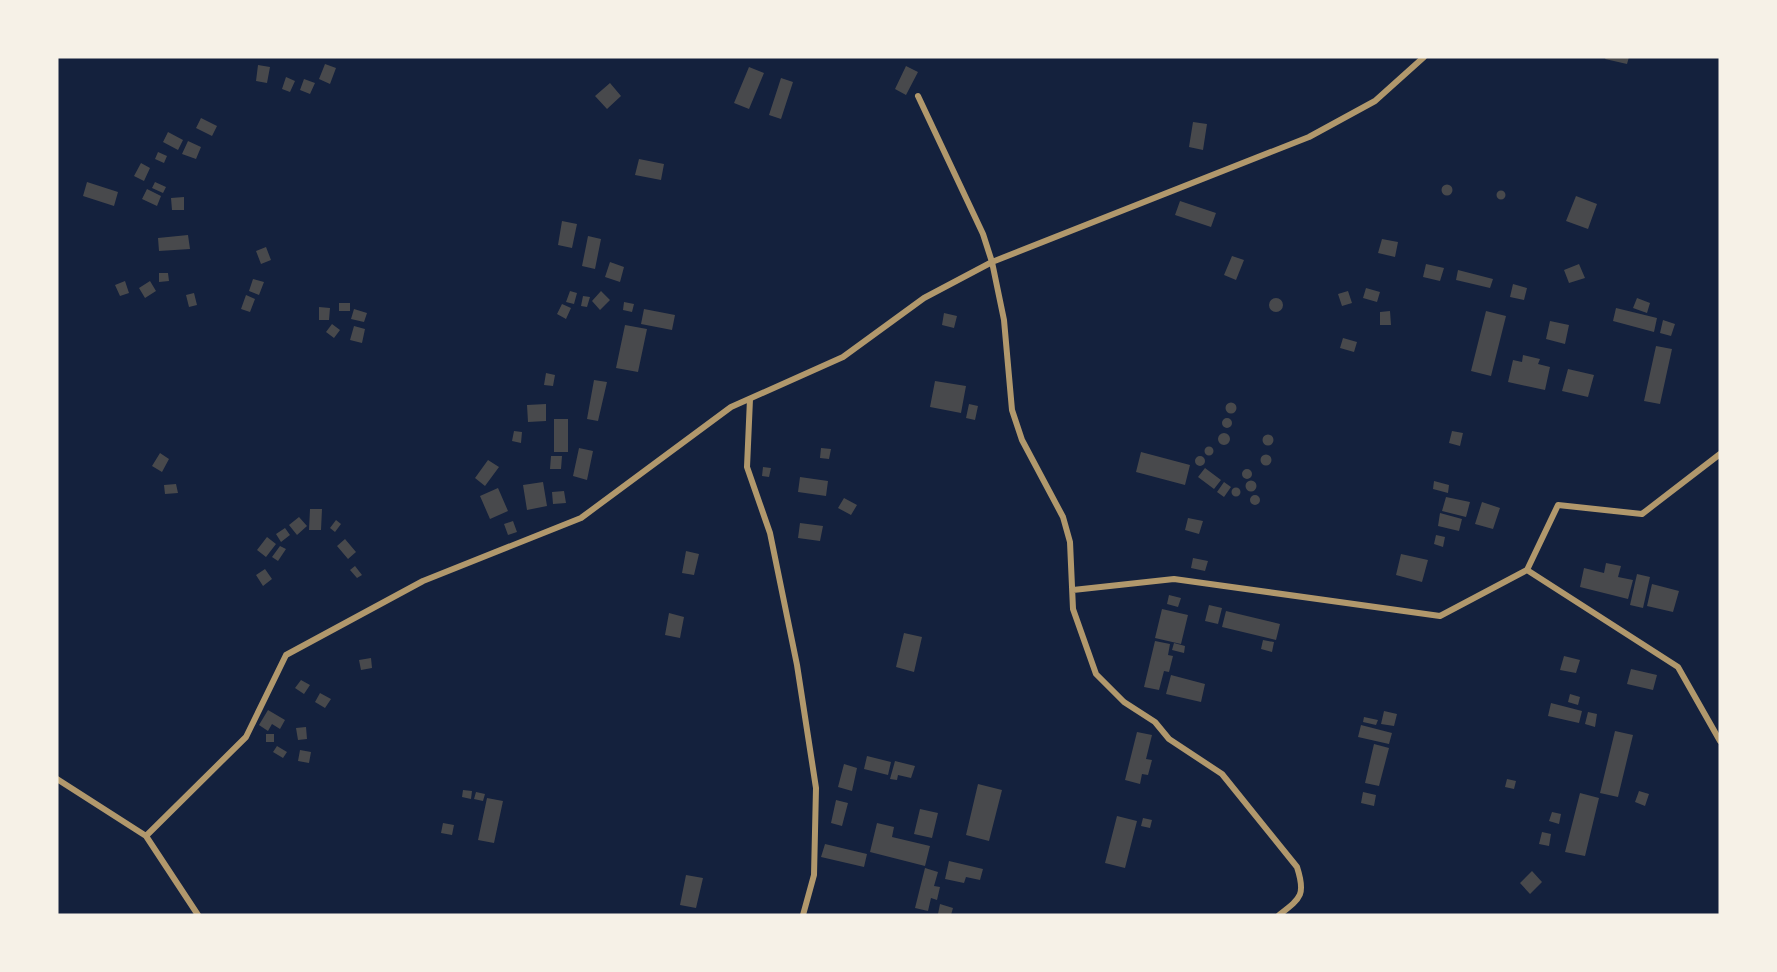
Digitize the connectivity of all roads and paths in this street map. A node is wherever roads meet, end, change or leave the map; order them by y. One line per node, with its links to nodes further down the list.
1 (1424, 57): 3 (street)
2 (918, 96): 3 (street)
3 (992, 262): 4 (street); 7 (street)
4 (750, 399): 10 (street); 12 (street)
5 (1720, 454): 6 (street)
6 (1527, 570): 7 (street); 8 (street)
7 (1073, 590): 13 (street)
8 (1720, 741)
9 (57, 779): 10 (street)
10 (146, 836): 11 (street)
11 (198, 915)
12 (803, 915)
13 (1279, 915)

